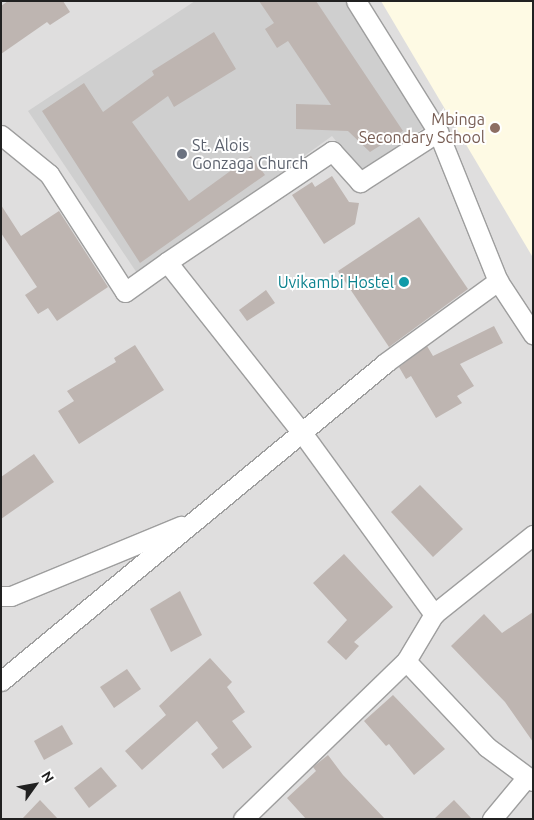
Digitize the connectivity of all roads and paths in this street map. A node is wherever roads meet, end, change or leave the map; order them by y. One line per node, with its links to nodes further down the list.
1 (356, 1): 2 (street)
2 (438, 132): 4 (street); 5 (street)
3 (1, 135): 4 (street)
4 (167, 262): 7 (street)
5 (498, 281): 6 (street); 7 (street)
6 (533, 334)
7 (303, 434): 8 (street); 11 (street)
8 (201, 518): 10 (street); 13 (street)
9 (533, 535): 11 (street)
10 (1, 596)
11 (434, 614): 12 (street)
12 (406, 660): 14 (street); 15 (street)
13 (1, 681)
14 (529, 779): 16 (street)
15 (243, 819)
16 (492, 819)

